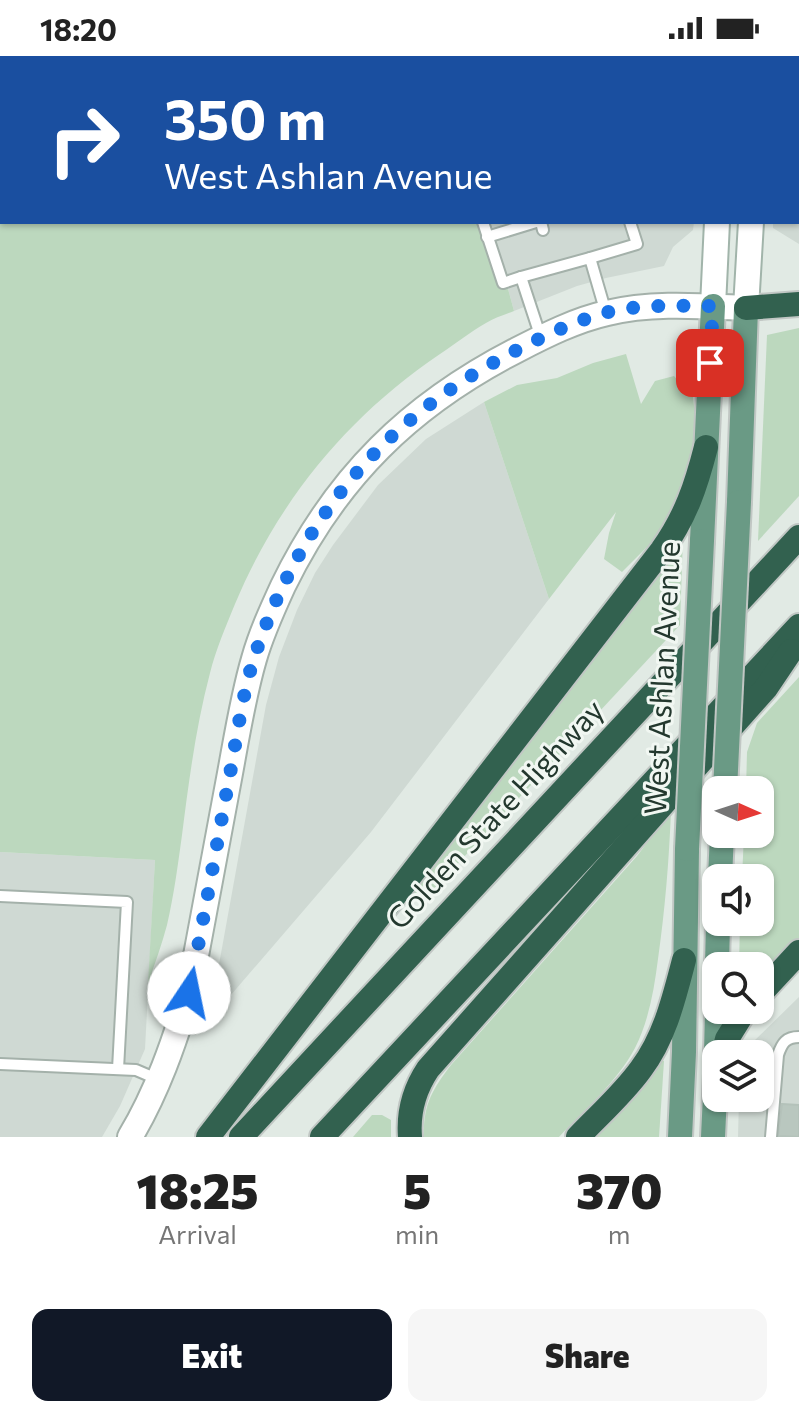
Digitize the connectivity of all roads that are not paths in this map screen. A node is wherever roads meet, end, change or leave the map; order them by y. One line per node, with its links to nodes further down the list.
1 (484, 224): 6 (lane)
2 (631, 224): 8 (lane)
3 (717, 224): 14 (street, West Ashlan Avenue)
4 (751, 224): 15 (street)
5 (540, 225): 6 (lane)
6 (487, 237): 12 (lane)
7 (604, 239): 8 (lane)
8 (608, 253): 10 (lane)
9 (551, 255): 11 (lane)
10 (590, 258): 11 (lane); 16 (lane)
11 (555, 268): 12 (lane)
12 (521, 277): 17 (lane)
13 (799, 304): 15 (highway)
14 (713, 306): 15 (street); 16 (street); 18 (main road, West Ashlan Avenue)
15 (746, 308): 22 (main road, bridge)
16 (606, 313): 17 (street)
17 (541, 338): 30 (street)
18 (706, 447): 25 (main road, West Ashlan Avenue, bridge); 33 (highway)
19 (799, 537): 34 (highway, Golden State Highway)
20 (799, 626): 35 (highway)
21 (799, 639): 36 (highway)
22 (726, 776)
23 (0, 896): 29 (lane)
24 (799, 952): 26 (highway)
25 (684, 960): 37 (highway); 38 (main road, West Ashlan Avenue)
26 (774, 979)
27 (799, 1037): 40 (lane)
28 (0, 1064): 29 (lane)
29 (118, 1069): 30 (lane)
30 (159, 1080): 32 (street)
31 (714, 1112): 39 (main road)
32 (130, 1137)
33 (208, 1137)
34 (241, 1137)
35 (322, 1137)
36 (410, 1137)
37 (578, 1137)
38 (680, 1137)
39 (713, 1137)
40 (771, 1137)

